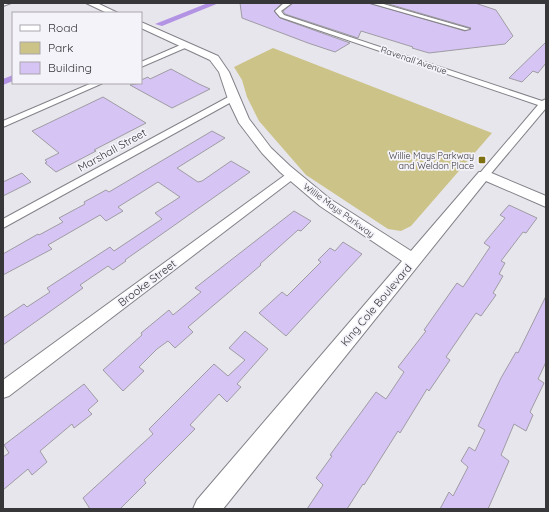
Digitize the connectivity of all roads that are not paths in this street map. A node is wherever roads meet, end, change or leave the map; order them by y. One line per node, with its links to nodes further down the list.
1 (8, 3): 5 (street)
2 (90, 3): 6 (street)
3 (289, 3): 13 (street, Ravenall Avenue)
4 (374, 3): 8 (street)
5 (3, 4)
6 (112, 12)
7 (142, 25): 9 (street, Willie Mays Parkway)
8 (467, 29)
9 (188, 45): 10 (street); 12 (street, Willie Mays Parkway)
10 (142, 65)
11 (97, 84): 14 (street)
12 (232, 98): 15 (street, Willie Mays Parkway); 18 (street, Marshall Street)
13 (545, 104): 16 (street, King Cole Boulevard)
14 (3, 124)
15 (292, 175): 19 (street, Willie Mays Parkway); 20 (street, Brooke Street)
16 (484, 175): 17 (street); 19 (street, King Cole Boulevard)
17 (546, 202)
18 (3, 224)
19 (413, 260): 21 (street, King Cole Boulevard)
20 (3, 390)
21 (206, 509)

